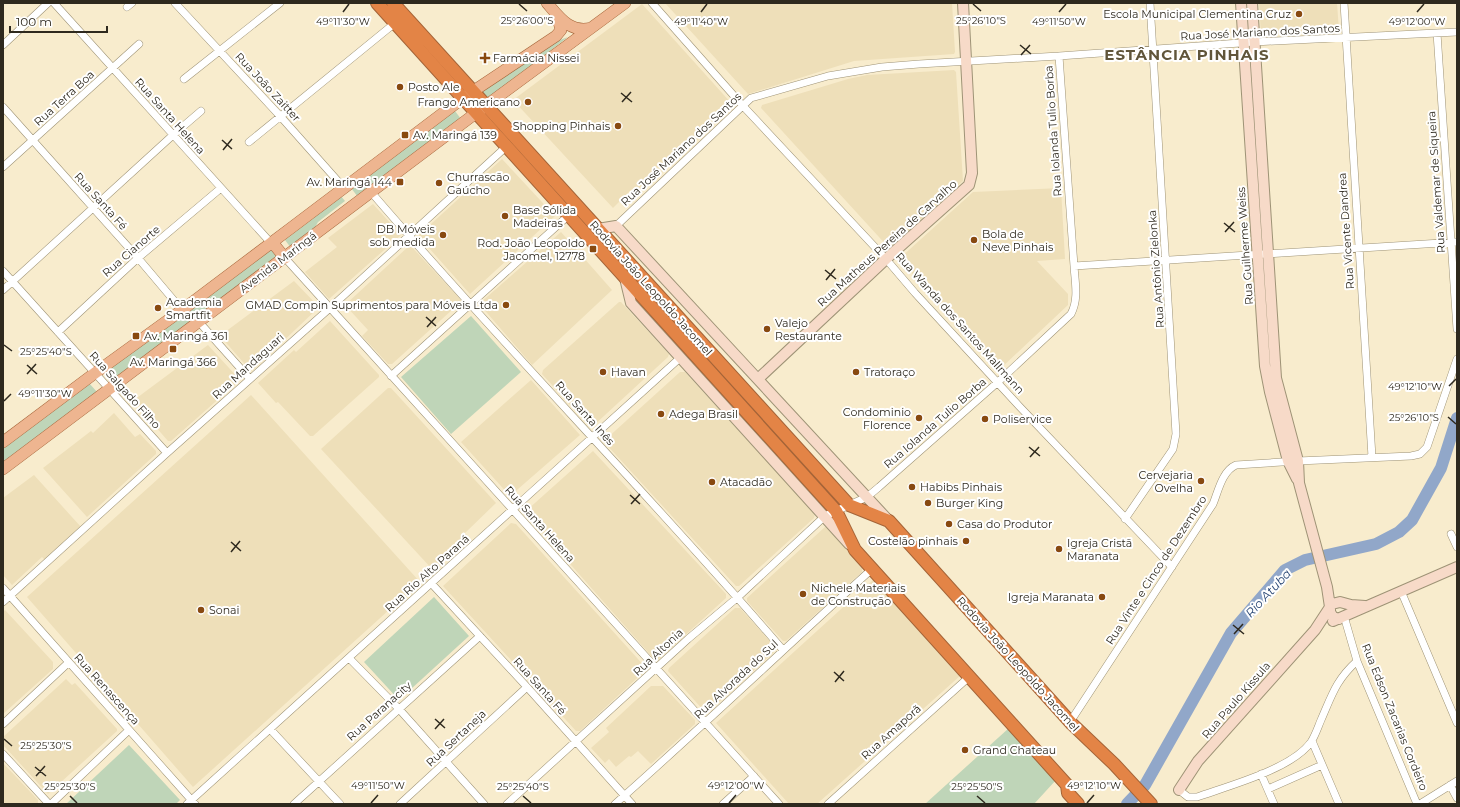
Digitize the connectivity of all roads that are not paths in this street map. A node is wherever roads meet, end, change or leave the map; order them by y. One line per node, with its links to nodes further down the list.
1 (48, 3): 24 (street)
2 (54, 3): 29 (street, Rua Santa Helena)
3 (175, 3): 26 (street, Rua João Zaitter)
4 (280, 3): 26 (street)
5 (377, 3): 16 (highway, Rodovia João Leopoldo Jacomel)
6 (547, 3): 15 (main road)
7 (625, 3): 17 (main road, Avenida Maringá)
8 (652, 3): 32 (street, Rua Wanda dos Santos Mallmann)
9 (963, 3): 28 (street, Rua Matheus Pereira de Carvalho)
10 (1150, 3): 25 (street, Rua Antônio Zielonka)
11 (1241, 3): 22 (street, Rua Guilherme Weiss)
12 (1252, 3): 21 (street, Rua Guilherme Weiss)
13 (1344, 3): 20 (street, Rua Vicente Dandrea)
14 (396, 4): 31 (highway, Rodovia João Leopoldo Jacomel)
15 (558, 15): 17 (main road); 31 (main road, Avenida Maringá)
16 (395, 23): 31 (highway, Rodovia João Leopoldo Jacomel); 36 (street)
17 (591, 28): 34 (main road, Avenida Maringá)
18 (1457, 32): 19 (street, Rua José Mariano dos Santos)
19 (1437, 33): 20 (street, Rua José Mariano dos Santos); 51 (street, Rua Valdemar de Siqueira)
20 (1345, 38): 21 (street, Rua José Mariano dos Santos); 53 (street, Rua Vicente Dandrea)
21 (1254, 42): 22 (street, Rua José Mariano dos Santos); 54 (street, Rua Guilherme Weiss)
22 (1244, 43): 25 (street, Rua José Mariano dos Santos); 54 (street, Rua Guilherme Weiss)
23 (139, 44): 29 (street, Rua Terra Boa)
24 (3, 45)
25 (1153, 50): 27 (street, Rua José Mariano dos Santos); 58 (street, Rua Antônio Zielonka)
26 (220, 51): 30 (street); 36 (street, Rua João Zaitter)
27 (1059, 56): 28 (street, Rua José Mariano dos Santos); 59 (street, Rua Iolanda Tulio Borba)
28 (966, 60): 32 (street, Rua José Mariano dos Santos); 57 (street, Rua Matheus Pereira de Carvalho)
29 (113, 68): 37 (street, Rua Santa Helena); 38 (street, Rua Terra Boa)
30 (184, 79)
31 (468, 94): 34 (highway, Rodovia João Leopoldo Jacomel); 43 (main road, Avenida Maringá)
32 (743, 106): 48 (street, Rua José Mariano dos Santos); 57 (street, Rua Wanda dos Santos Mallmann)
33 (3, 107): 38 (street, Rua Santa Fé)
34 (481, 109): 40 (highway, Rodovia João Leopoldo Jacomel); 44 (main road, Avenida Maringá); 49 (highway, Rodovia João Leopoldo Jacomel)
35 (201, 112): 37 (street)
36 (281, 117): 39 (street); 43 (street, Rua João Zaitter)
37 (173, 135): 42 (street, Rua Santa Helena); 46 (street)
38 (33, 140): 41 (street, Rua Terra Boa); 46 (street, Rua Santa Fé)
39 (250, 142)
40 (507, 146): 47 (highway, Rodovia João Leopoldo Jacomel); 50 (street, Rua Mandaguari)
41 (3, 167)
42 (221, 188): 52 (street, Rua Santa Helena); 55 (street, Rua Cianorte)
43 (344, 188): 45 (main road); 52 (main road, Avenida Maringá)
44 (371, 192): 45 (main road, Avenida Maringá); 50 (street, Rua Santa Inês)
45 (357, 202): 56 (main road, Avenida Maringá)
46 (93, 208): 55 (street, Rua Santa Fé); 62 (street)
47 (569, 215): 61 (highway, Rodovia João Leopoldo Jacomel); 64 (street)
48 (616, 226): 49 (street); 75 (street, Rodovia João Leopoldo Jacomel)
49 (598, 229): 85 (highway, Rodovia João Leopoldo Jacomel)
50 (409, 236): 64 (street, Rua Santa Inês); 65 (street, Rua Mandaguari)
51 (1454, 242): 53 (street); 68 (street, Rua Valdemar de Siqueira)
52 (272, 243): 56 (main road); 66 (main road, Avenida Maringá)
53 (1358, 249): 54 (street); 81 (street, Rua Vicente Dandrea)
54 (1262, 255): 58 (street); 82 (street, Rua Guilherme Weiss)
55 (138, 258): 66 (street, Rua Santa Fé); 69 (street, Rua Cianorte)
56 (284, 258): 65 (street, Rua Santa Helena); 67 (main road, Avenida Maringá)
57 (886, 259): 75 (street, Rua Matheus Pereira de Carvalho); 76 (street, Rua Wanda dos Santos Mallmann)
58 (1166, 261): 59 (street); 88 (street, Rua Antônio Zielonka)
59 (1074, 266): 76 (street, Rua Iolanda Tulio Borba)
60 (3, 271): 62 (street, Rua Salgado Filho)
61 (624, 276): 70 (street, Rodovia João Leopoldo Jacomel); 87 (highway, Rodovia João Leopoldo Jacomel)
62 (12, 282): 63 (street); 69 (street, Rua Salgado Filho)
63 (3, 290)
64 (470, 304): 73 (street); 79 (street, Rua Santa Inês)
65 (330, 308): 73 (street, Rua Santa Helena); 74 (street, Rua Mandaguari)
66 (182, 310): 72 (main road, Avenida Maringá)
67 (199, 322): 74 (street); 77 (main road, Avenida Maringá)
68 (1457, 330)
69 (58, 332): 72 (street, Rua Salgado Filho)
70 (680, 357): 79 (street, Rua Rio Alto Paraná); 87 (street, Rodovia João Leopoldo Jacomel)
71 (1457, 359): 81 (street, Rua Vinte e Cinco de Dezembro)
72 (94, 373): 77 (street, Rua Salgado Filho); 78 (main road, Avenida Maringá)
73 (391, 376): 86 (street, Rua Santa Helena)
74 (250, 379): 80 (street, Rua Mandaguari)
75 (758, 379): 84 (street, Rodovia João Leopoldo Jacomel)
76 (998, 382): 84 (street, Rua Iolanda Tulio Borba); 88 (street, Rua Wanda dos Santos Mallmann)
77 (109, 388): 80 (street, Rua Salgado Filho); 83 (main road, Avenida Maringá)
78 (5, 437)
79 (592, 437): 86 (street, Rua Rio Alto Paraná); 100 (street, Rua Santa Inês)
80 (167, 453): 99 (street, Rua Mandaguari)
81 (1372, 458): 82 (street, Rua Vinte e Cinco de Dezembro)
82 (1293, 461): 92 (street, Rua Vinte e Cinco de Dezembro); 96 (street, Rua Guilherme Weiss)
83 (3, 469)
84 (867, 497): 85 (street, Rua Iolanda Tulio Borba); 89 (street, Rodovia João Leopoldo Jacomel)
85 (849, 505): 87 (street, Rua Iolanda Tulio Borba); 89 (highway, Rodovia João Leopoldo Jacomel)
86 (512, 510): 95 (street, Rua Rio Alto Paraná); 112 (street, Rua Santa Helena)
87 (830, 514): 94 (highway, Rodovia João Leopoldo Jacomel); 100 (street, Rua Altonia)
88 (1125, 519): 92 (street, Rua Wanda dos Santos Mallmann)
89 (889, 521): 116 (highway, Rodovia João Leopoldo Jacomel)
90 (1452, 534): 91 (street)
91 (1457, 547)
92 (1172, 568): 116 (street, Rua Vinte e Cinco de Dezembro)
93 (1457, 568): 98 (street, Rua Paulo Kissula)
94 (872, 569): 108 (street, Rua Alvorada do Sul); 113 (highway, Rodovia João Leopoldo Jacomel)
95 (431, 584): 107 (street, Rua Santa Fé); 109 (street, Rua Rio Alto Paraná)
96 (1326, 584): 102 (street); 104 (street)
97 (3, 588): 99 (street, Rua Renascença)
98 (1401, 591): 103 (street, Rua Paulo Kissula); 118 (street)
99 (10, 596): 101 (street, Rua Mandaguari); 111 (street, Rua Renascença)
100 (738, 597): 108 (street, Rua Santa Inês); 112 (street, Rua Altonia)
101 (3, 602)
102 (1342, 602): 103 (street); 104 (street); 105 (street)
103 (1365, 606): 105 (street, Rua Paulo Kissula)
104 (1330, 607): 105 (street); 106 (street, Rua Paulo Kissula)
105 (1342, 618): 106 (street, Rua Paulo Kissula); 110 (street, Rua Edson Zacarias Cordeiro)
106 (1315, 630): 132 (street, Rua Paulo Kissula)
107 (480, 636): 114 (street, Rua Santa Fé); 115 (street, Rua Paranacity)
108 (783, 650): 117 (street, Rua Alvorada do Sul)
109 (349, 658): 115 (street); 120 (street, Rua Rio Alto Paraná)
110 (1357, 661): 123 (street); 151 (street, Rua Edson Zacarias Cordeiro)
111 (68, 663): 119 (street); 121 (street, Rua Renascença)
112 (656, 669): 117 (street, Rua Santa Helena); 122 (street, Rua Altonia)
113 (969, 677): 146 (street, Rua Amaporã); 147 (highway, Rodovia João Leopoldo Jacomel)
114 (527, 687): 122 (street, Rua Santa Fé); 125 (street, Rua Sertaneja)
115 (398, 709): 125 (street); 129 (street, Rua Paranacity)
116 (1070, 722): 148 (highway, Rodovia João Leopoldo Jacomel)
117 (706, 723): 128 (street, Rua Santa Helena); 133 (street, Rua Alvorada do Sul)
118 (1457, 723)
119 (3, 724)
120 (270, 729): 129 (street); 135 (street, Rua Rio Alto Paraná)
121 (129, 730): 135 (street, Rua Renascença); 136 (street)
122 (576, 741): 133 (street, Rua Santa Fé); 141 (street, Rua Altonia)
123 (1312, 741): 126 (street); 127 (street)
124 (3, 754): 136 (street)
125 (447, 761): 139 (street, Rua Sertaneja); 140 (street)
126 (1322, 765): 131 (street); 150 (street)
127 (1261, 774): 131 (street); 132 (street)
128 (754, 776): 144 (street); 145 (street, Rua Santa Helena)
129 (319, 781): 137 (street, Rua Paranacity); 138 (street)
130 (1454, 783): 134 (street); 152 (street)
131 (1268, 789): 149 (street)
132 (1179, 790)
133 (624, 796): 142 (street, Rua Alvorada do Sul); 143 (street, Rua Santa Fé)
134 (1457, 798)
135 (191, 803)
136 (50, 804)
137 (294, 804)
138 (340, 804)
139 (400, 804)
140 (484, 804)
141 (507, 804)
142 (615, 804)
143 (632, 804)
144 (723, 804)
145 (779, 804)
146 (828, 804)
147 (1078, 804)
148 (1151, 804)
149 (1274, 804)
150 (1339, 804)
151 (1417, 804)
152 (1420, 804)

